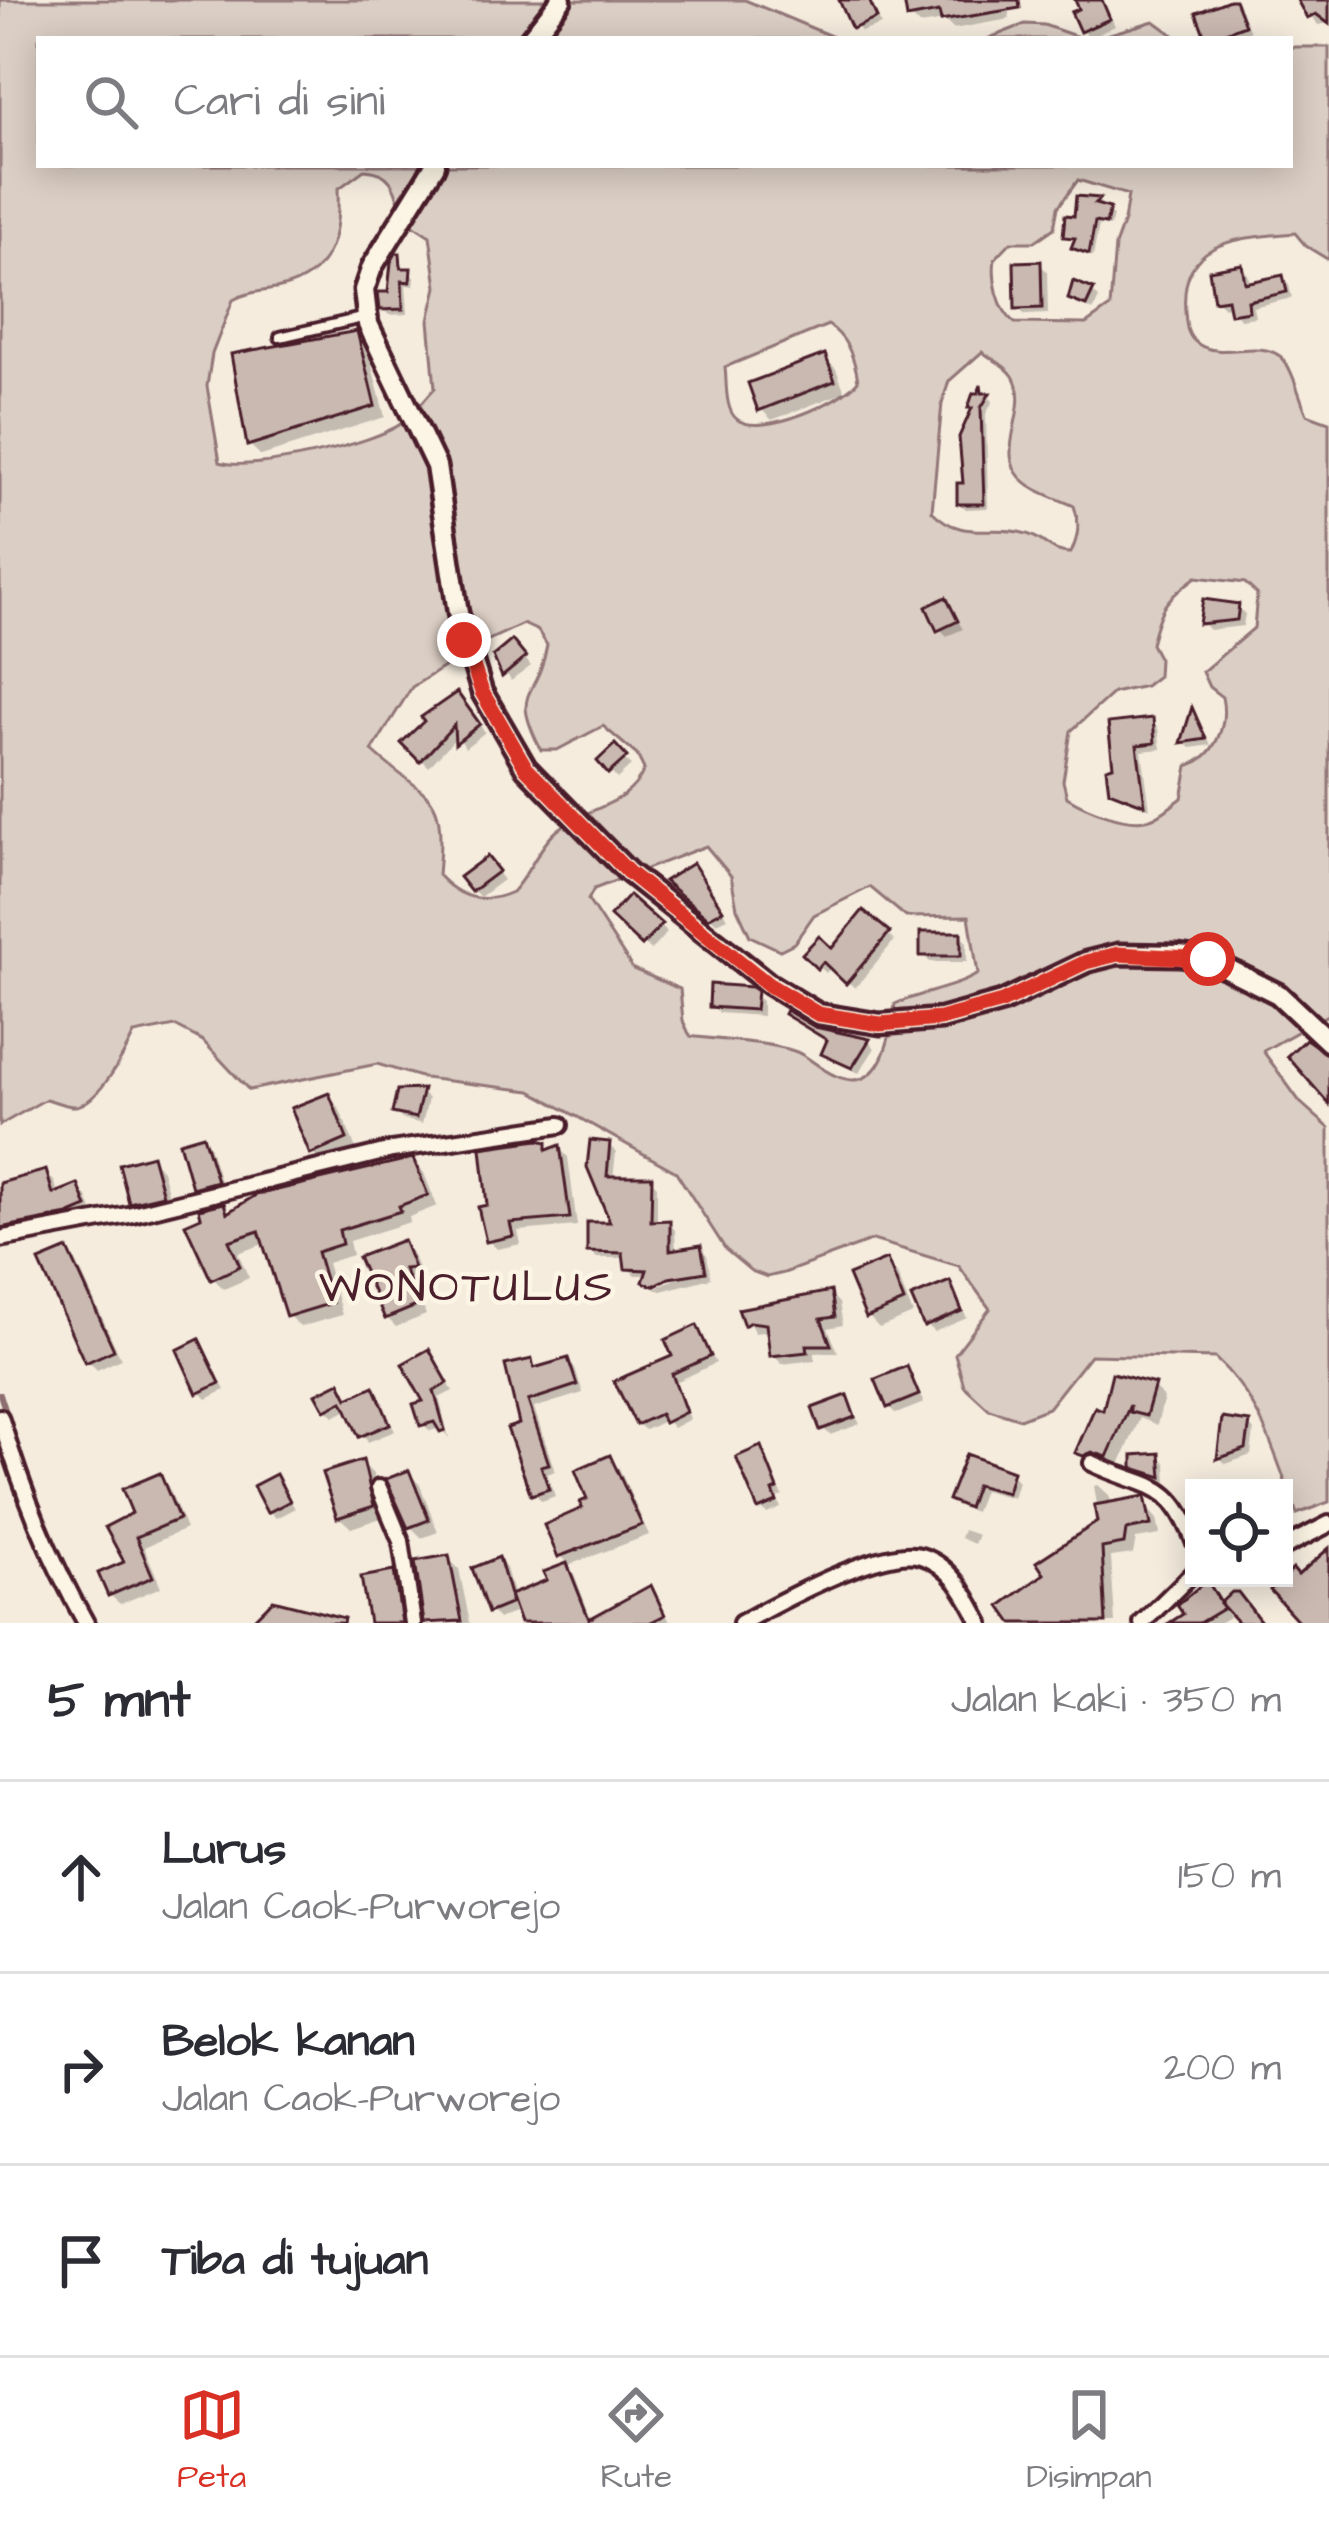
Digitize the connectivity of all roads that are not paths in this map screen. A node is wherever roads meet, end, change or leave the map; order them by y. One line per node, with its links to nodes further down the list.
1 (561, 0): 2 (street)
2 (532, 36)
3 (433, 168): 4 (street)
4 (367, 316): 5 (lane); 6 (street)
5 (280, 337)
6 (1329, 1042)
7 (560, 1125): 8 (street)
8 (0, 1239)
9 (0, 1417): 16 (street)
10 (1092, 1463): 12 (street)
11 (379, 1489): 17 (street)
12 (1185, 1520)
13 (1329, 1525): 14 (street)
14 (1293, 1543)
15 (1185, 1581): 20 (street)
16 (86, 1623)
17 (412, 1623)
18 (741, 1623): 19 (street)
19 (981, 1623)
20 (1142, 1623)

